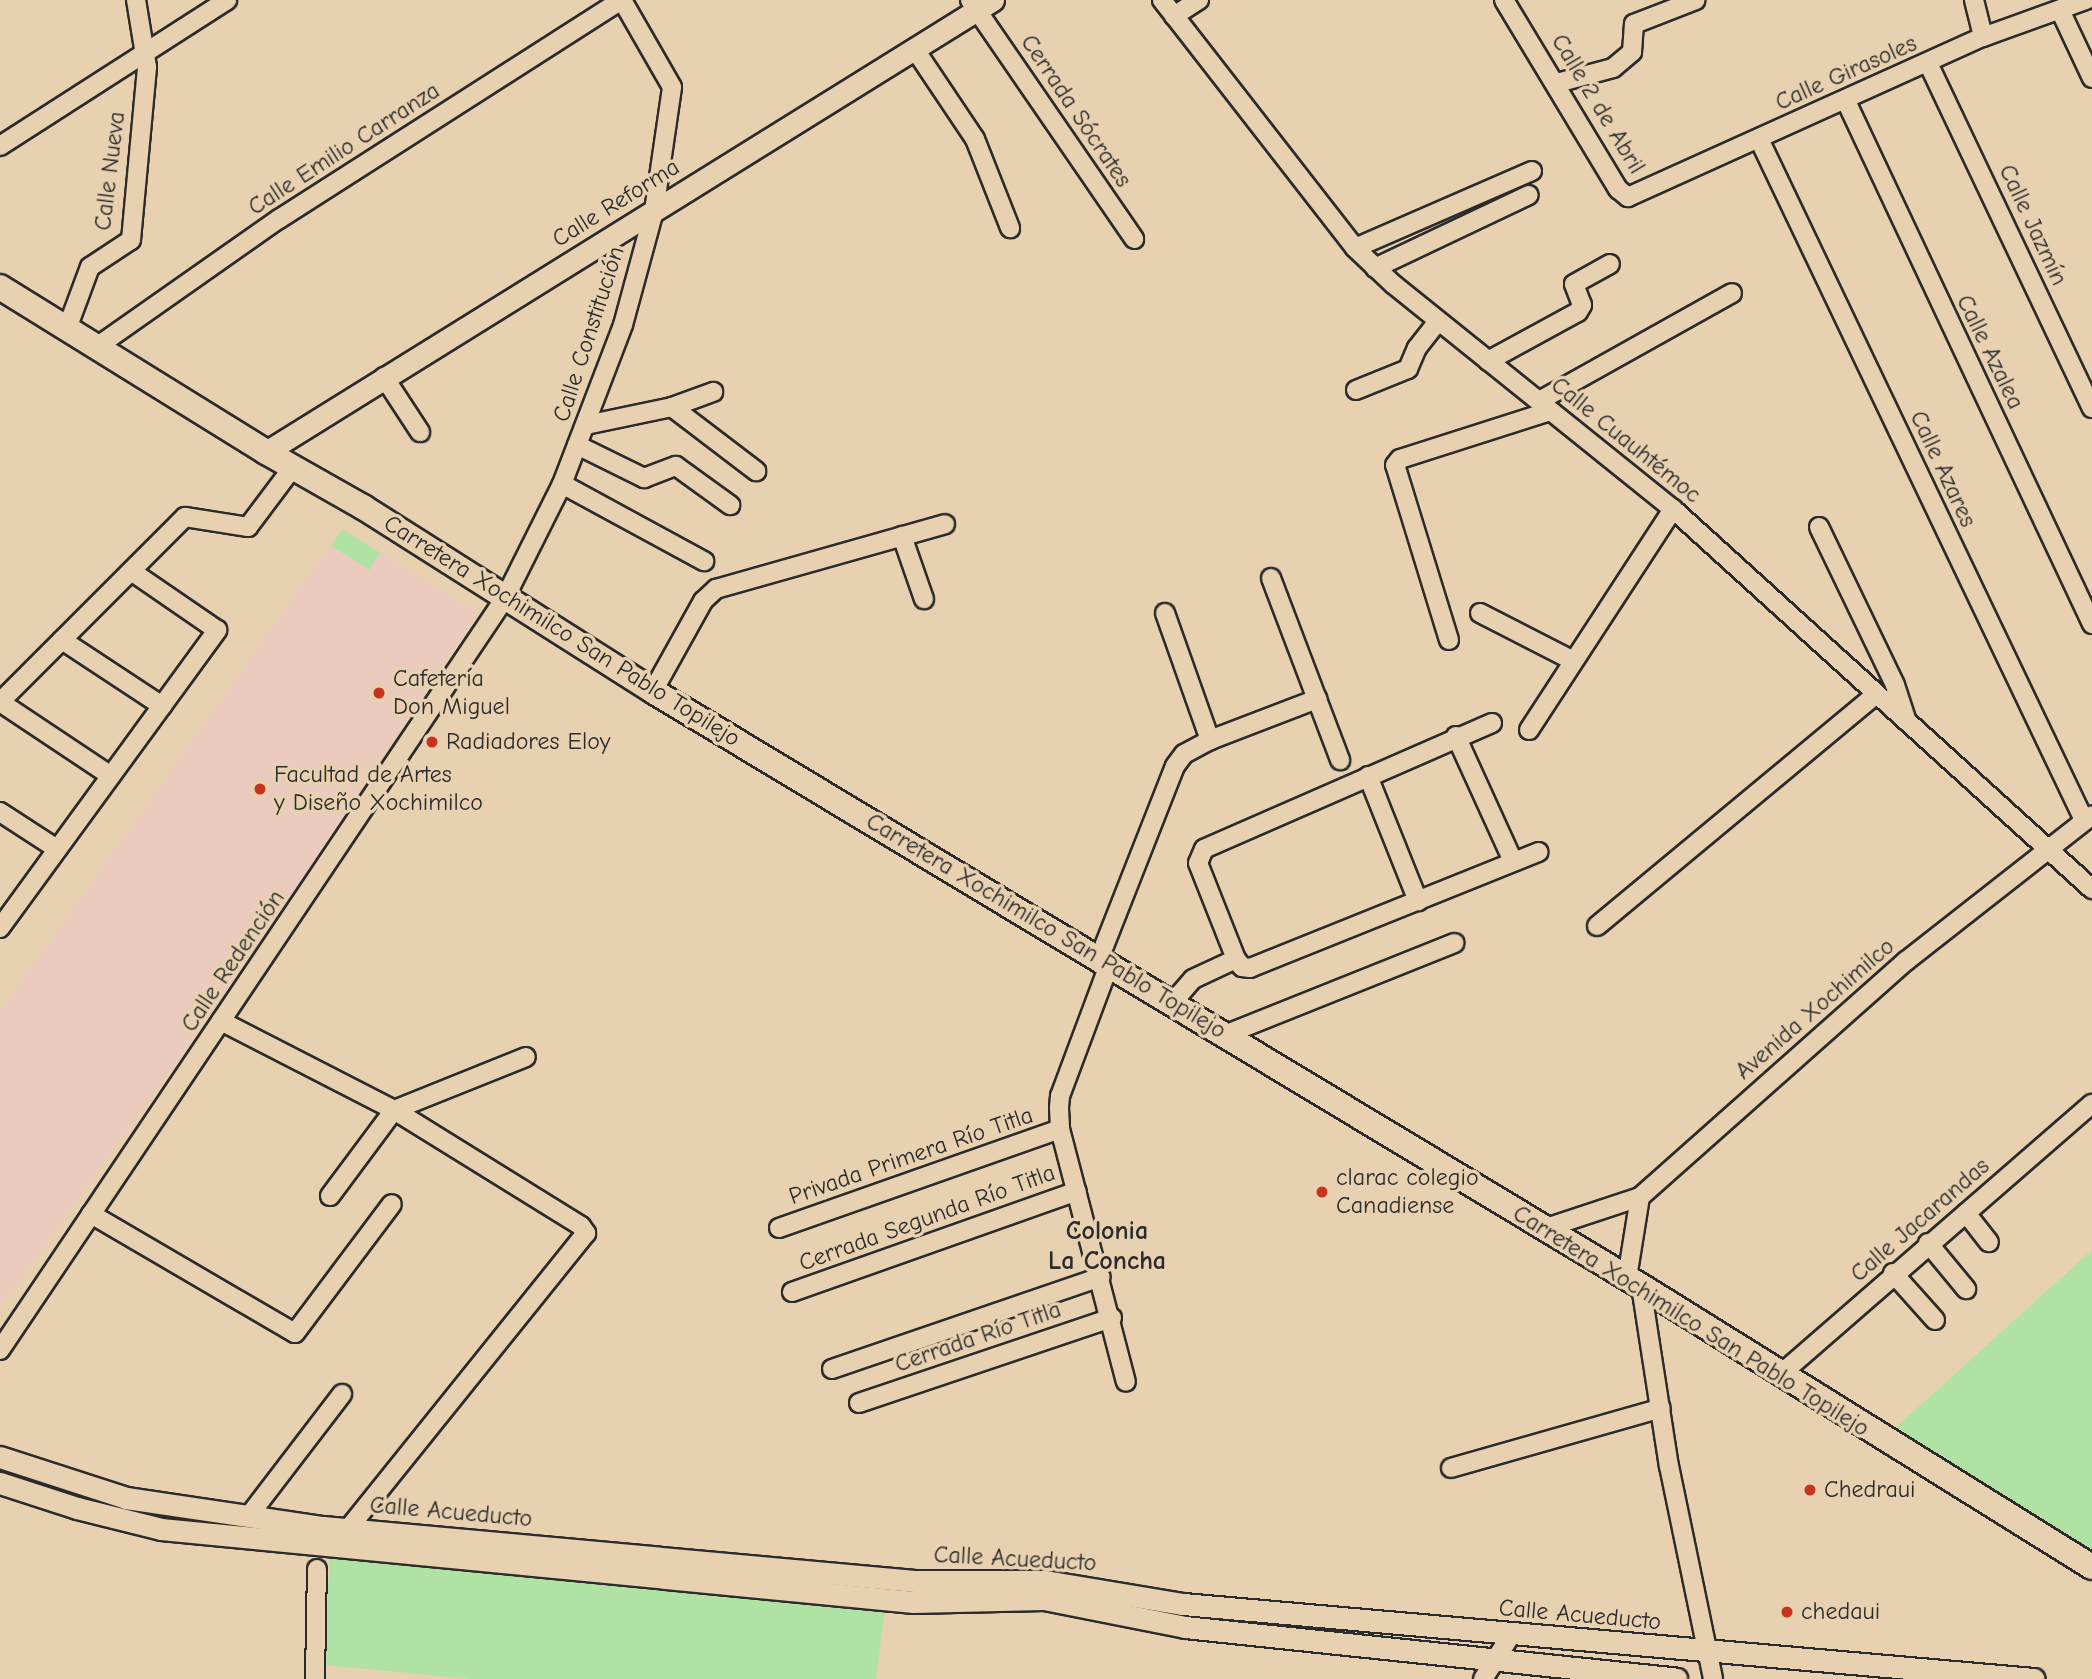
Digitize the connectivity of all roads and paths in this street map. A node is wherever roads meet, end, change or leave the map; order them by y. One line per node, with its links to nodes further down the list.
1 (136, 0): 15 (street, Calle Nueva)
2 (227, 0): 15 (street)
3 (622, 0): 25 (street, Calle Constitución); 35 (street, Calle Emilio Carranza)
4 (1162, 0): 12 (street, Calle Cuauhtémoc)
5 (1199, 0): 12 (street)
6 (1504, 0): 18 (street, Calle 2 de Abril)
7 (1696, 0): 18 (street)
8 (1973, 0): 13 (street)
9 (2087, 0): 11 (street, Calle Girasoles)
10 (980, 3): 14 (street, Calle Reforma); 27 (street, Cerrada Sócrates)
11 (2060, 10): 13 (street, Calle Girasoles); 17 (street)
12 (1174, 16): 28 (street, Calle Cuauhtémoc)
13 (1983, 37): 16 (street, Calle Girasoles)
14 (916, 51): 25 (street, Calle Reforma); 26 (street)
15 (142, 54): 21 (street); 34 (street, Calle Nueva)
16 (1928, 63): 19 (street, Calle Girasoles); 42 (street, Calle Jazmín)
17 (2092, 78)
18 (1558, 83): 24 (street, Calle 2 de Abril)
19 (1846, 101): 20 (street, Calle Girasoles); 62 (street, Calle Azalea)
20 (1759, 139): 24 (street, Calle Girasoles); 80 (street, Calle Azares)
21 (0, 146)
22 (1532, 171): 28 (street)
23 (1529, 195): 30 (street)
24 (1628, 197)
25 (654, 211): 37 (street, Calle Reforma); 43 (street, Calle Constitución)
26 (1010, 228)
27 (1134, 239)
28 (1355, 248): 30 (street, Calle Cuauhtémoc)
29 (1610, 264): 36 (street)
30 (1375, 268): 33 (street, Calle Cuauhtémoc)
31 (0, 287): 34 (main road, Carretera Xochimilco San Pablo Topilejo)
32 (1732, 293): 40 (street)
33 (1438, 321): 36 (street, Calle Cuauhtémoc); 38 (street)
34 (68, 326): 35 (main road, Carretera Xochimilco San Pablo Topilejo)
35 (98, 346): 46 (main road, Carretera Xochimilco San Pablo Topilejo)
36 (1488, 361): 40 (street, Calle Cuauhtémoc)
37 (384, 377): 44 (street); 46 (street, Calle Reforma)
38 (1356, 390)
39 (713, 392): 41 (street)
40 (1545, 406): 51 (street, Calle Cuauhtémoc); 64 (street)
41 (672, 407): 43 (street); 48 (street)
42 (2092, 408)
43 (586, 425): 45 (street, Calle Constitución)
44 (420, 432)
45 (577, 445): 49 (street, Calle Constitución); 50 (street)
46 (266, 453): 47 (main road, Carretera Xochimilco San Pablo Topilejo)
47 (293, 467): 56 (street); 58 (main road, Carretera Xochimilco San Pablo Topilejo)
48 (756, 471)
49 (562, 484): 55 (street); 58 (street, Calle Constitución)
50 (730, 505)
51 (1673, 509): 65 (street); 67 (street, Calle Cuauhtémoc)
52 (946, 524): 54 (street)
53 (1819, 527): 71 (street)
54 (902, 536): 59 (street); 66 (street)
55 (704, 561)
56 (131, 571): 63 (street); 70 (street)
57 (1271, 578): 68 (street)
58 (505, 598): 66 (main road, Carretera Xochimilco San Pablo Topilejo); 93 (street, Calle Redención)
59 (925, 599)
60 (1166, 613): 75 (street)
61 (1480, 613): 65 (street)
62 (2092, 624)
63 (62, 640): 69 (street); 70 (street)
64 (1449, 640)
65 (1572, 660): 73 (street)
66 (653, 691): 91 (main road, Carretera Xochimilco San Pablo Topilejo)
67 (1876, 694): 71 (street, Calle Cuauhtémoc); 88 (street)
68 (1317, 699): 75 (street); 76 (street)
69 (0, 702): 77 (street)
70 (162, 706): 77 (street)
71 (1907, 721): 81 (street, Calle Cuauhtémoc)
72 (1492, 723): 74 (street)
73 (1529, 730)
74 (1456, 736): 78 (street); 84 (street)
75 (1210, 740): 91 (street)
76 (1340, 760)
77 (111, 776): 82 (street)
78 (1368, 776): 86 (street); 90 (street)
79 (0, 812): 82 (street)
80 (2088, 818): 81 (street, Avenida Xochimilco)
81 (2048, 847): 85 (street, Calle Cuauhtémoc); 101 (street, Avenida Xochimilco)
82 (57, 849): 87 (street)
83 (1539, 852): 84 (street)
84 (1513, 861): 86 (street)
85 (2092, 889)
86 (1418, 901): 90 (street)
87 (2, 921)
88 (1597, 926)
89 (1454, 943): 94 (street)
90 (1236, 959): 92 (street)
91 (1104, 962): 92 (main road, Carretera Xochimilco San Pablo Topilejo); 98 (street)
92 (1172, 1002): 94 (main road, Carretera Xochimilco San Pablo Topilejo)
93 (221, 1021): 97 (street); 104 (street, Calle Redención)
94 (1227, 1034): 106 (main road, Carretera Xochimilco San Pablo Topilejo)
95 (526, 1056): 97 (street)
96 (2092, 1104): 103 (street, Calle Jacarandas)
97 (394, 1110): 100 (street); 127 (street)
98 (1060, 1129): 99 (street); 105 (street, Privada Primera Río Titla)
99 (1077, 1191): 110 (street); 113 (street, Cerrada Segunda Río Titla)
100 (330, 1196)
101 (1640, 1197): 106 (street); 111 (street)
102 (392, 1204): 104 (street)
103 (1966, 1213): 107 (street, Calle Jacarandas); 108 (street)
104 (91, 1214): 116 (street, Calle Redención)
105 (779, 1228)
106 (1543, 1229): 111 (main road, Carretera Xochimilco San Pablo Topilejo)
107 (1928, 1242): 109 (street, Calle Jacarandas); 112 (street)
108 (1989, 1242)
109 (1893, 1273): 115 (street); 118 (street, Calle Jacarandas)
110 (1101, 1277): 114 (street); 117 (street)
111 (1634, 1282): 118 (main road, Carretera Xochimilco San Pablo Topilejo); 122 (street)
112 (1966, 1289)
113 (792, 1292)
114 (1112, 1318): 119 (street); 121 (street, Cerrada Río Titla)
115 (1935, 1320)
116 (0, 1350)
117 (832, 1369)
118 (1781, 1374): 128 (main road, Carretera Xochimilco San Pablo Topilejo)
119 (1126, 1382)
120 (342, 1394): 126 (street)
121 (859, 1403)
122 (1661, 1408): 124 (street); 131 (street)
123 (0, 1457): 126 (street, Calle Acueducto)
124 (1451, 1468)
125 (0, 1483): 132 (street, Calle Acueducto)
126 (248, 1517): 127 (street, Calle Acueducto)
127 (348, 1529): 130 (street, Calle Acueducto)
128 (2092, 1567)
129 (317, 1569): 134 (street)
130 (1511, 1635): 131 (street, Calle Acueducto); 132 (street)
131 (1707, 1654): 139 (street); 140 (street, Calle Acueducto)
132 (1500, 1658): 133 (street, Calle Acueducto); 136 (street)
133 (1540, 1661): 137 (street); 138 (street, Calle Acueducto)
134 (315, 1679): 135 (street)
135 (322, 1679)
136 (1483, 1679)
137 (1527, 1679)
138 (1676, 1679)
139 (1713, 1679)
140 (2034, 1679)

